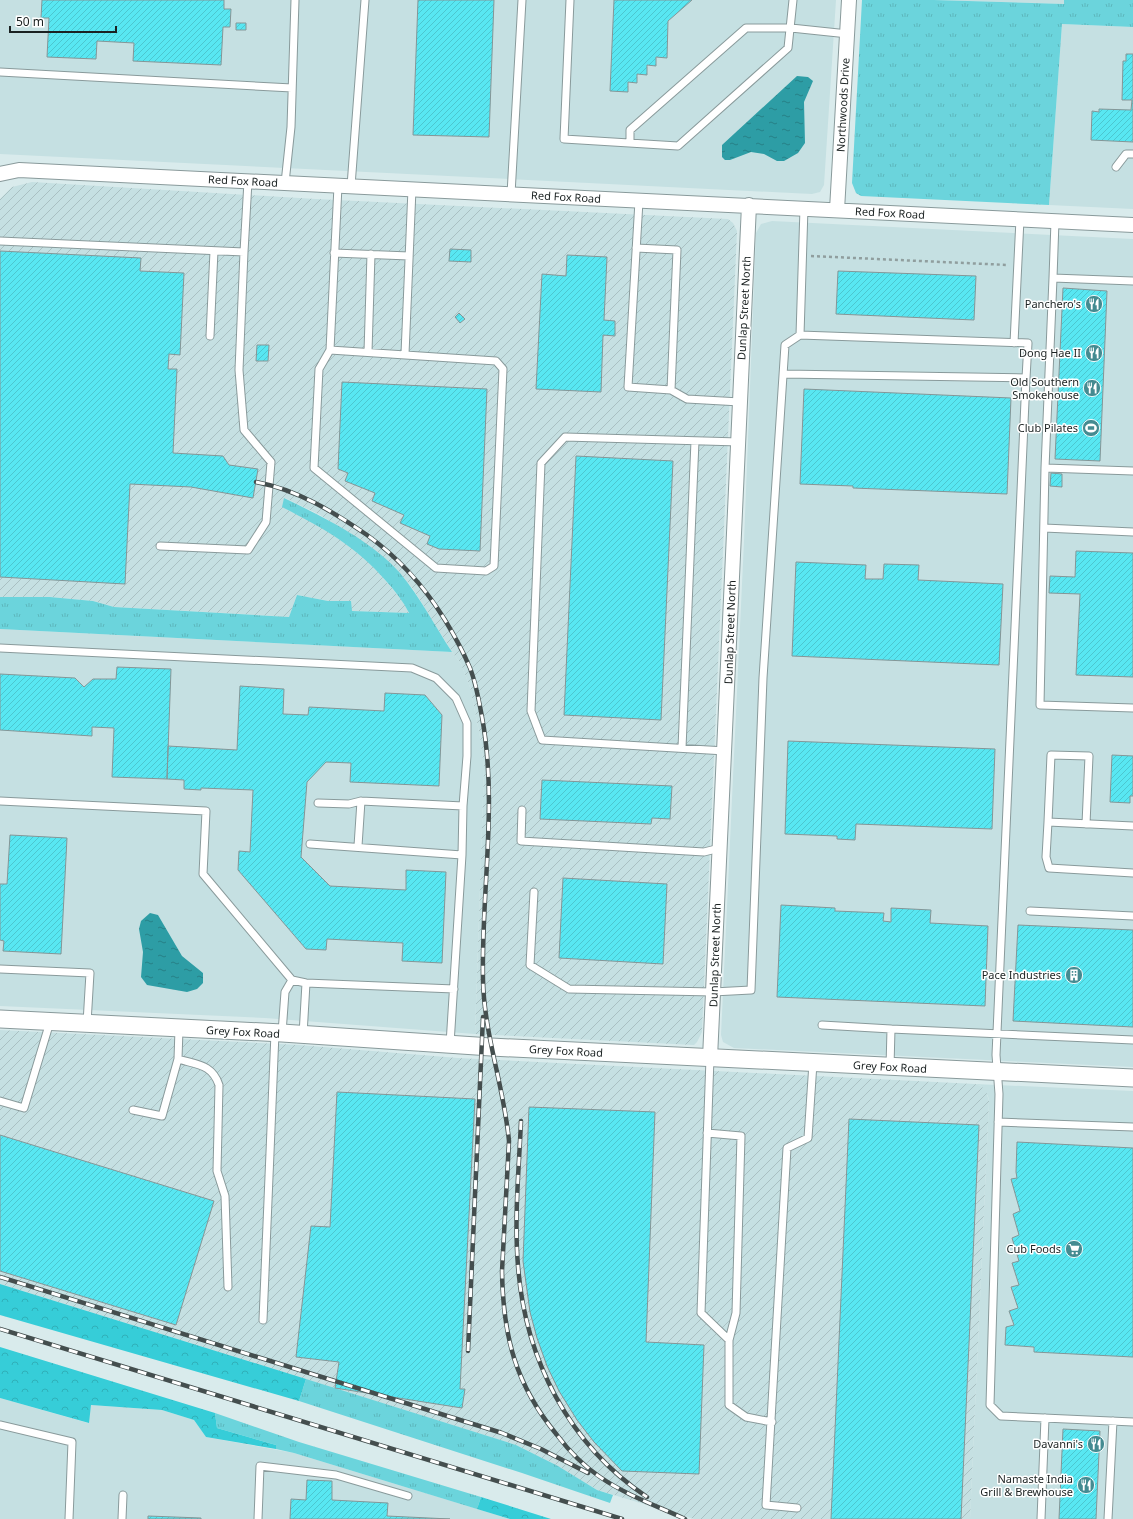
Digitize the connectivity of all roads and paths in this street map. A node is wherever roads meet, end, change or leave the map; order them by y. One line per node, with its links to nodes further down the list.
1 (295, 0): 10 (lane)
2 (365, 0): 17 (lane)
3 (522, 0): 19 (lane)
4 (570, 0): 11 (lane)
5 (793, 0): 7 (lane)
6 (849, 0): 8 (street, Northwoods Drive)
7 (791, 28): 8 (lane); 11 (lane); 11 (lane)
8 (848, 34): 23 (street, Northwoods Drive)
9 (0, 72): 10 (lane)
10 (292, 88): 16 (lane)
11 (630, 143)
12 (1133, 154): 13 (lane)
13 (1116, 167)
14 (0, 174): 15 (street, Red Fox Road)
15 (248, 181): 16 (street, Red Fox Road); 30 (lane)
16 (285, 183): 17 (street, Red Fox Road)
17 (344, 186): 18 (street, Red Fox Road); 31 (lane)
18 (412, 189): 19 (street, Red Fox Road); 33 (lane)
19 (511, 194): 20 (street, Red Fox Road)
20 (639, 201): 21 (street, Red Fox Road); 28 (lane)
21 (749, 205): 22 (street, Red Fox Road); 47 (street, Dunlap Street North)
22 (804, 208): 23 (street, Red Fox Road); 34 (lane)
23 (837, 210): 24 (street, Red Fox Road)
24 (1020, 219): 25 (street, Red Fox Road); 35 (lane)
25 (1055, 221): 26 (street, Red Fox Road); 36 (lane)
26 (1133, 225)
27 (0, 241): 29 (lane)
28 (636, 248): 46 (lane); 46 (lane)
29 (214, 251): 30 (lane); 39 (lane)
30 (244, 252): 54 (lane)
31 (334, 253): 32 (lane); 41 (lane)
32 (371, 254): 33 (lane); 42 (lane)
33 (409, 256): 43 (lane)
34 (803, 256): 35 (path); 38 (lane)
35 (1017, 266): 40 (lane)
36 (1053, 278): 37 (lane); 50 (lane)
37 (1133, 281)
38 (800, 335): 40 (lane); 44 (lane)
39 (210, 336)
40 (1014, 343): 45 (lane)
41 (330, 350): 42 (lane); 43 (lane)
42 (368, 352): 43 (lane)
43 (405, 354)
44 (784, 374): 45 (lane); 79 (lane)
45 (1026, 378): 87 (lane)
46 (671, 390): 47 (lane)
47 (740, 402): 49 (street, Dunlap Street North)
48 (695, 441): 49 (lane); 57 (lane); 57 (lane)
49 (738, 442): 58 (street, Dunlap Street North)
50 (1045, 468): 51 (lane); 52 (lane)
51 (1133, 471)
52 (1044, 528): 53 (lane); 56 (lane)
53 (1133, 532)
54 (160, 546)
55 (0, 648): 62 (lane)
56 (1133, 708)
57 (682, 748): 58 (lane)
58 (725, 751): 69 (street, Dunlap Street North)
59 (0, 801): 76 (lane)
60 (361, 801): 61 (lane); 62 (lane); 68 (lane)
61 (318, 803)
62 (463, 806): 70 (lane)
63 (522, 810): 69 (lane)
64 (1048, 822): 65 (lane); 65 (lane); 71 (lane)
65 (1086, 824): 66 (lane)
66 (1133, 826)
67 (310, 844): 68 (lane)
68 (358, 846): 70 (lane)
69 (720, 848): 79 (street, Dunlap Street North)
70 (462, 856): 78 (lane)
71 (1133, 873)
72 (534, 892): 79 (lane)
73 (1030, 911): 74 (lane)
74 (1133, 916)
75 (0, 969): 82 (lane)
76 (292, 980): 77 (lane); 86 (lane)
77 (306, 983): 78 (lane); 88 (lane)
78 (454, 989): 90 (lane)
79 (713, 992): 91 (street, Dunlap Street North)
80 (0, 1019): 81 (street, Grey Fox Road)
81 (50, 1022): 82 (street, Grey Fox Road); 97 (lane)
82 (87, 1024): 84 (street, Grey Fox Road)
83 (822, 1025): 85 (lane)
84 (179, 1028): 86 (street, Grey Fox Road); 92 (lane)
85 (891, 1029): 87 (lane); 94 (lane)
86 (278, 1033): 88 (street, Grey Fox Road); 103 (lane)
87 (997, 1033): 89 (lane); 95 (lane)
88 (303, 1035): 90 (street, Grey Fox Road)
89 (1133, 1040)
90 (450, 1045): 91 (street, Grey Fox Road)
91 (710, 1058): 93 (street, Grey Fox Road); 101 (lane)
92 (178, 1059): 98 (lane); 102 (lane)
93 (813, 1063): 94 (street, Grey Fox Road); 107 (lane)
94 (890, 1066): 95 (street, Grey Fox Road)
95 (997, 1072): 96 (street, Grey Fox Road); 99 (lane)
96 (1133, 1078)
97 (0, 1101)
98 (133, 1110)
99 (998, 1122): 100 (lane); 105 (lane)
100 (1133, 1127)
101 (708, 1133): 104 (lane); 104 (lane)
102 (228, 1287)
103 (263, 1320)
104 (729, 1340): 107 (lane)
105 (1045, 1418): 106 (lane); 116 (lane)
106 (1113, 1421): 108 (lane); 117 (lane)
107 (772, 1422): 112 (lane)
108 (1133, 1422)
109 (0, 1425): 113 (lane)
110 (123, 1495): 114 (lane)
111 (408, 1496): 115 (lane)
112 (797, 1508)
113 (69, 1519)
114 (122, 1519)
115 (258, 1519)
116 (1041, 1519)
117 (1108, 1519)

